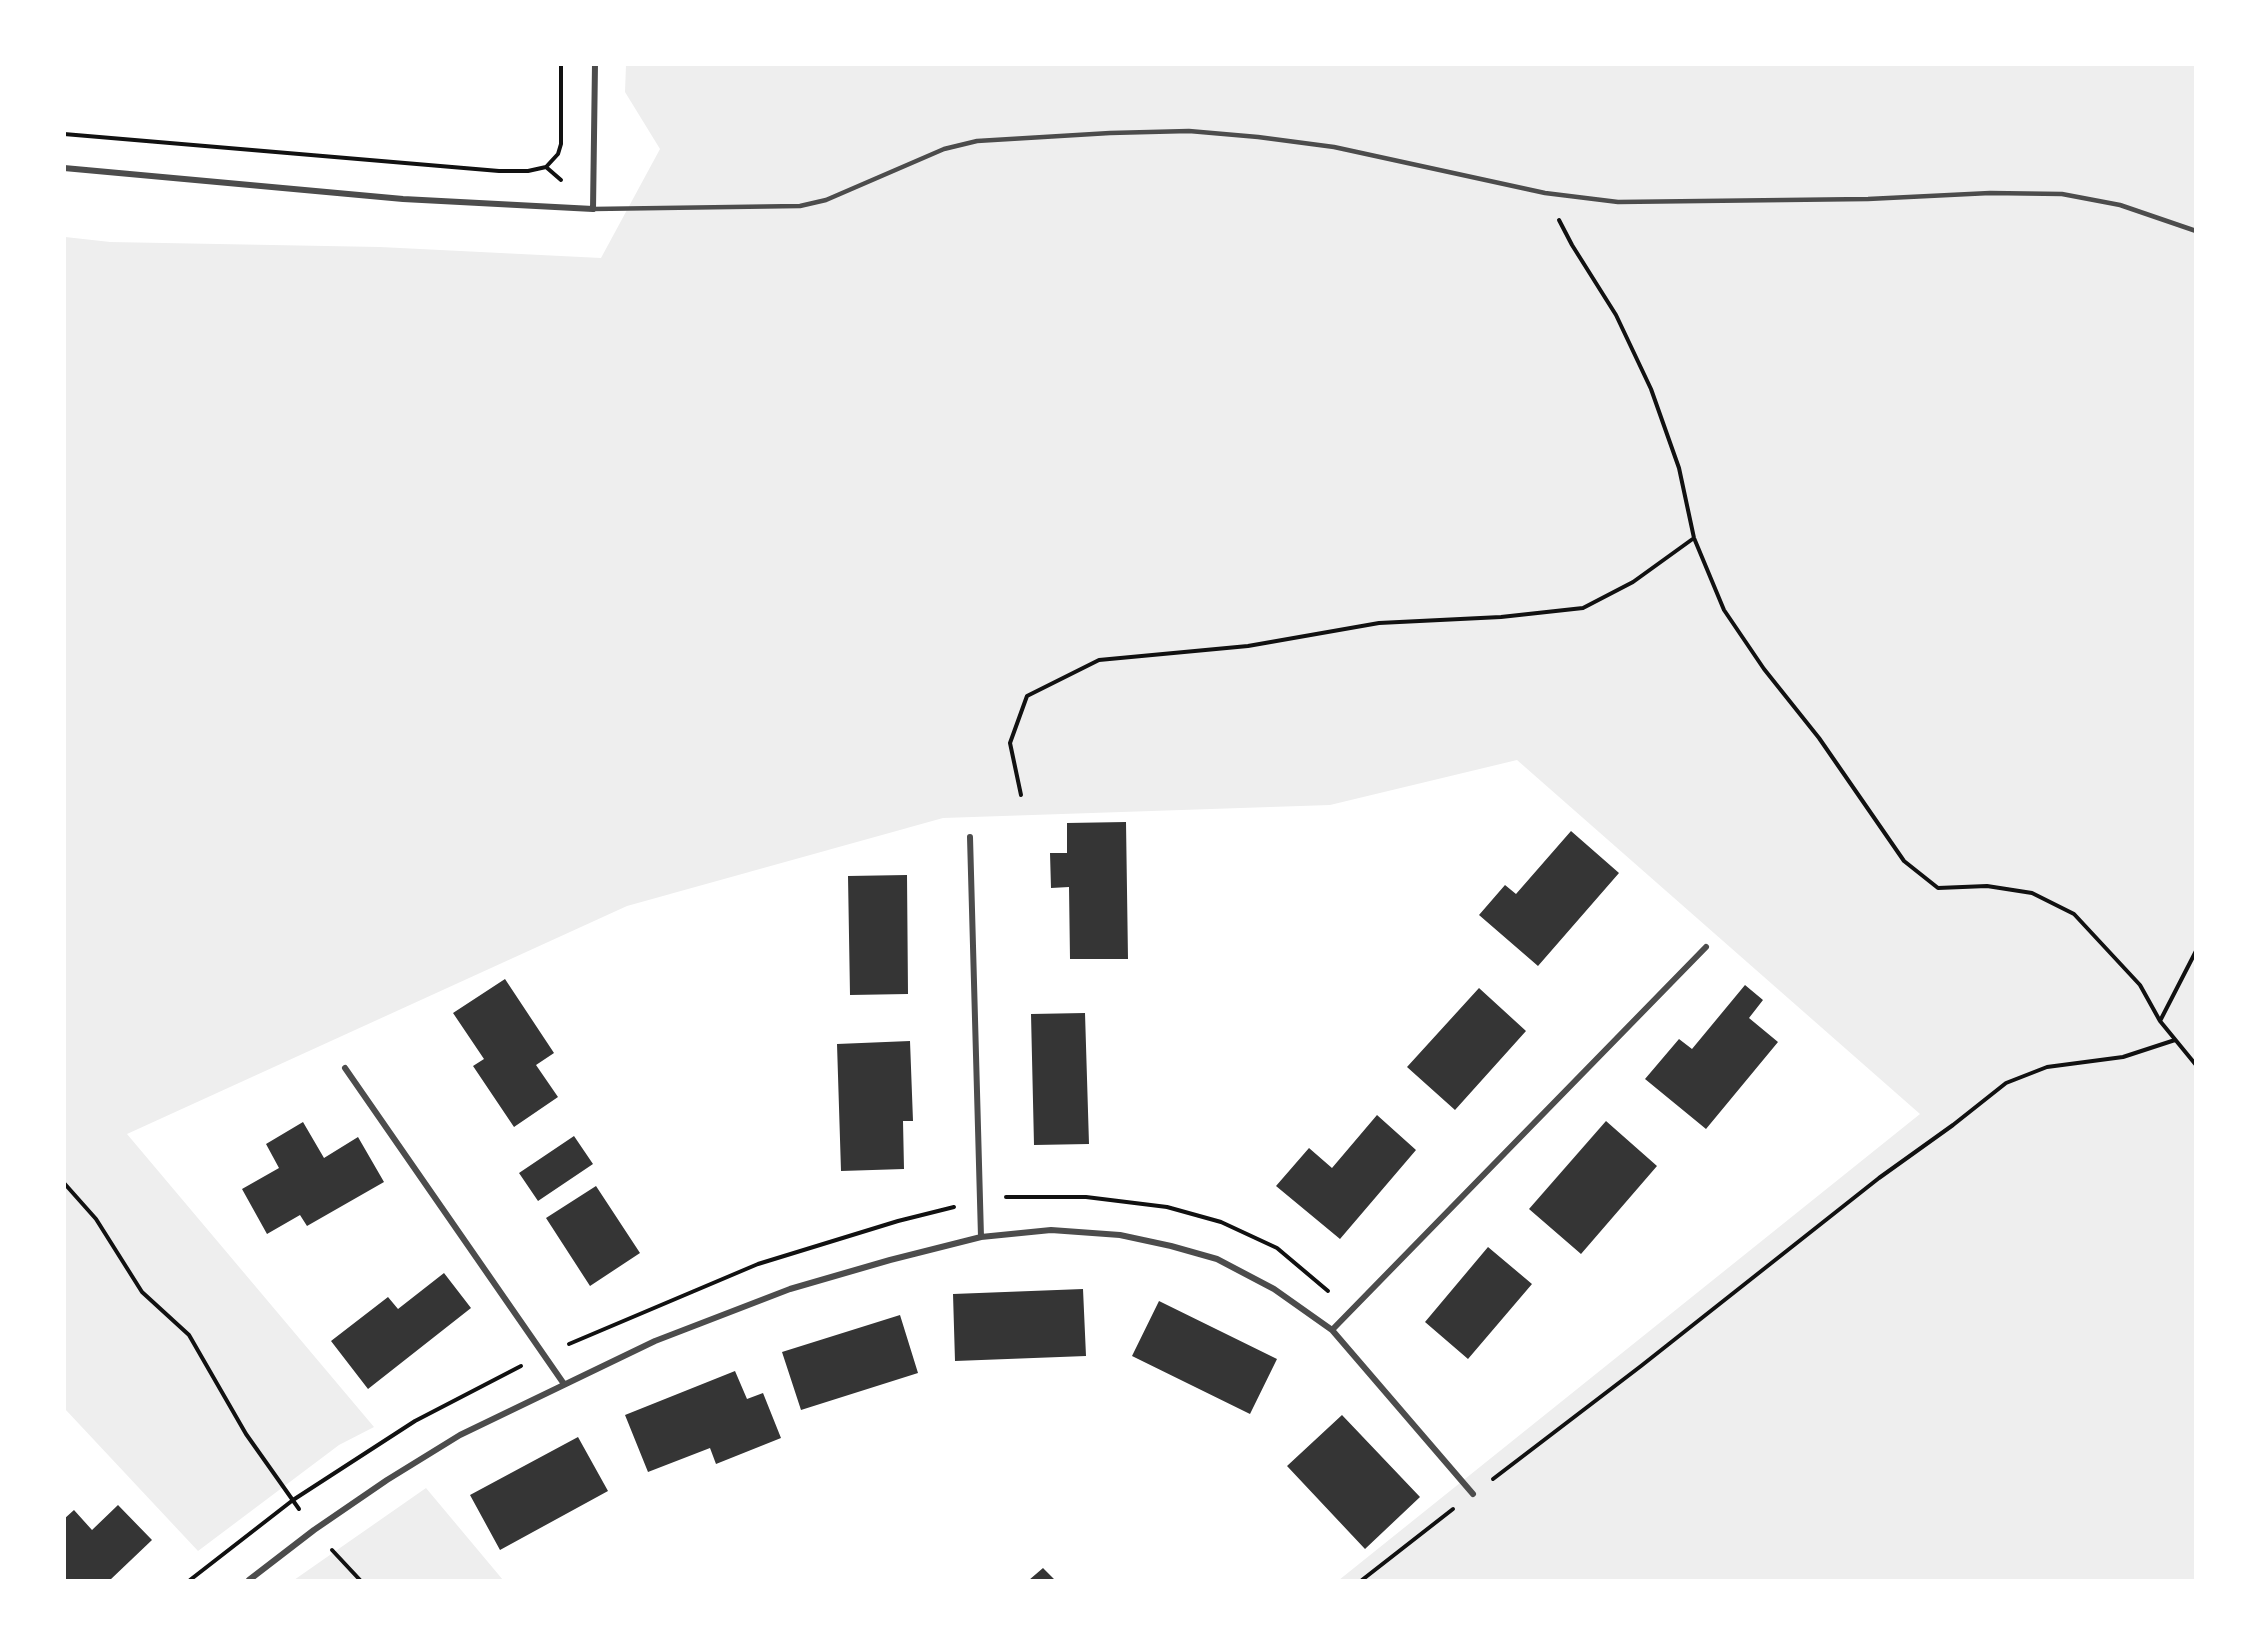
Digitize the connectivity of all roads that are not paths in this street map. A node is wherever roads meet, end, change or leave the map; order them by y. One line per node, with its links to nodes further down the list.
1 (595, 64): 3 (street)
2 (64, 168): 3 (street)
3 (593, 209): 4 (lane)
4 (2196, 231)
5 (970, 837): 8 (street)
6 (1706, 946): 9 (street)
7 (345, 1068): 10 (street)
8 (981, 1237): 9 (street); 10 (street)
9 (1332, 1330): 11 (street)
10 (564, 1384): 12 (street)
11 (1473, 1494)
12 (249, 1581)

